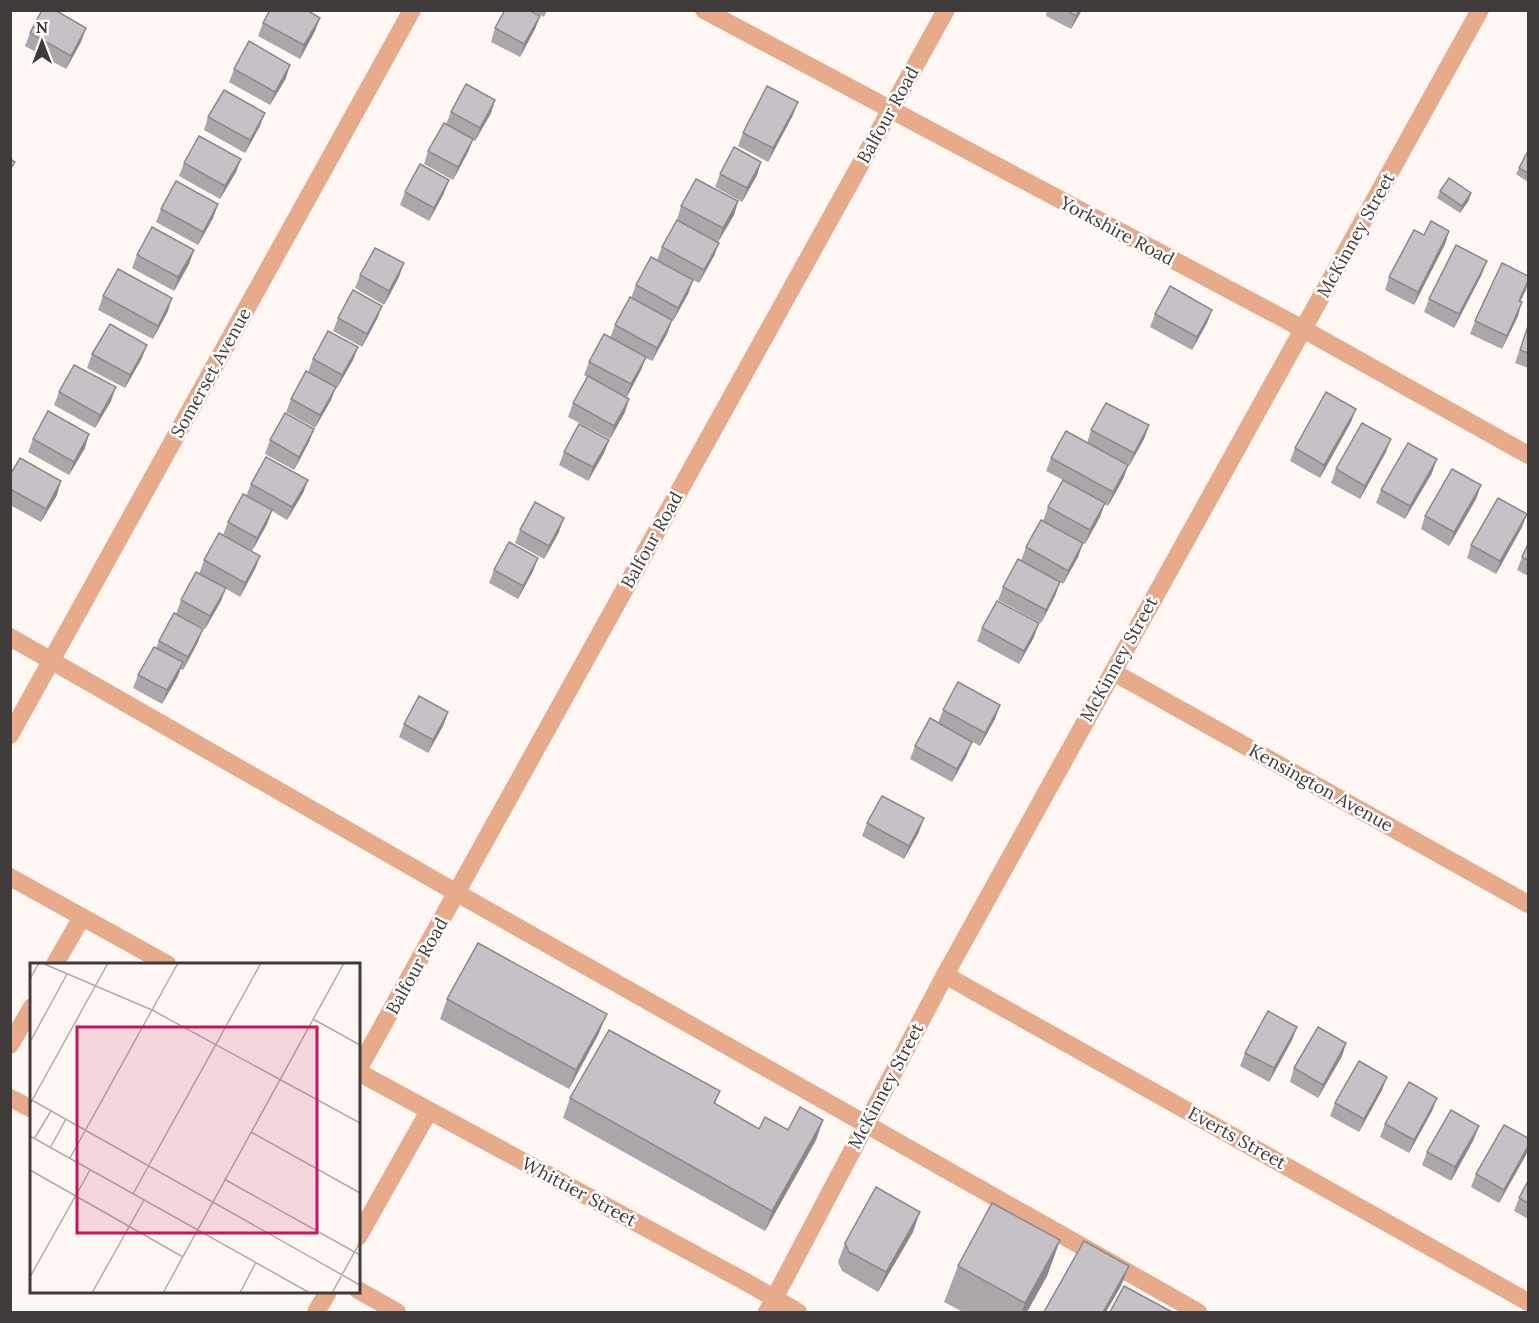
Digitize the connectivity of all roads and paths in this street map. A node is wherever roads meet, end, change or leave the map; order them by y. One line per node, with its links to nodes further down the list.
1 (412, 10): 9 (street, Somerset Avenue)
2 (704, 10): 5 (street, Yorkshire Road)
3 (946, 10): 5 (street, Balfour Road)
4 (1480, 10): 6 (street, McKinney Street)
5 (891, 110): 6 (street, Yorkshire Road); 13 (street, Balfour Road)
6 (1303, 329): 7 (street, Yorkshire Road); 10 (street, McKinney Street)
7 (1528, 454)
8 (10, 637): 9 (street)
9 (52, 660): 11 (street, Somerset Avenue); 13 (street)
10 (1113, 672): 14 (street, Kensington Avenue); 18 (street, McKinney Street)
11 (10, 735)
12 (10, 877): 15 (street)
13 (457, 893): 21 (street, Balfour Road); 26 (street)
14 (1528, 904)
15 (82, 917): 16 (street); 17 (street)
16 (56, 963)
17 (165, 963)
18 (945, 975): 26 (street, McKinney Street); 30 (street, Everts Street)
19 (30, 1010): 20 (street)
20 (10, 1045)
21 (360, 1067)
22 (360, 1072): 25 (street, Whittier Street)
23 (10, 1098): 24 (street)
24 (30, 1108)
25 (429, 1111): 27 (street); 31 (street, Whittier Street)
26 (865, 1125): 31 (street, McKinney Street); 35 (street)
27 (360, 1233)
28 (360, 1291): 33 (street)
29 (327, 1293): 32 (street)
30 (1528, 1302)
31 (770, 1305): 34 (street, Whittier Street)
32 (316, 1312)
33 (397, 1312)
34 (798, 1312)
35 (1198, 1312)

